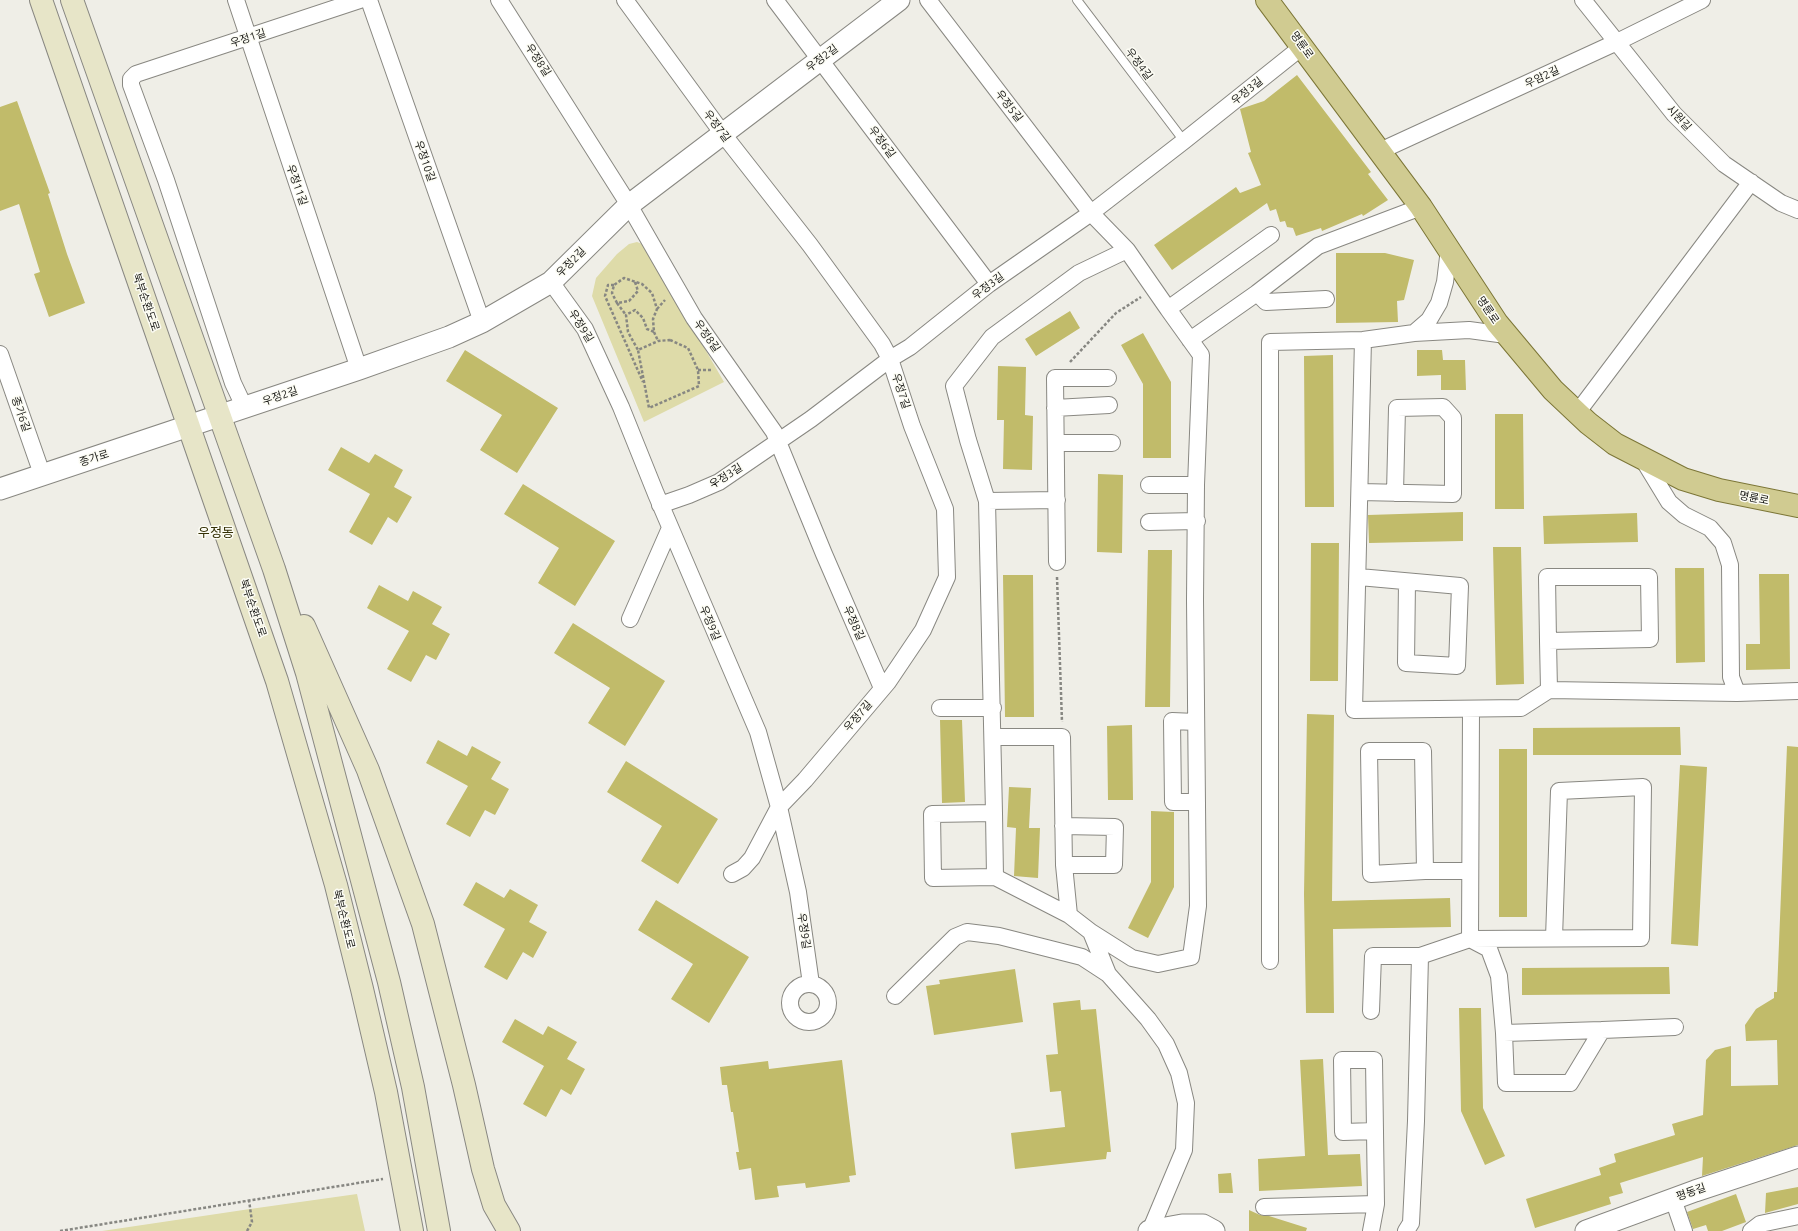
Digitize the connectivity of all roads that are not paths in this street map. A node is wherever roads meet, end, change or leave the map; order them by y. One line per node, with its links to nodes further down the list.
1 (41, 0): 49 (main road, 북부순환도로)
2 (72, 0): 48 (main road)
3 (236, 0): 15 (street, 우정11길)
4 (360, 0): 15 (street, 우정1길)
5 (369, 0): 35 (street, 우정10길)
6 (499, 0): 23 (street, 우정8길)
7 (625, 0): 19 (street, 우정7길)
8 (775, 0): 18 (street, 우정6길)
9 (899, 0): 18 (street, 우정2길)
10 (928, 0): 26 (street, 우정5길)
11 (1077, 0): 20 (lane, 우정4길)
12 (1268, 0): 17 (main road, 명륜로)
13 (1583, 0): 16 (street, 시원길)
14 (1702, 0): 16 (street, 우암2길)
15 (248, 38): 42 (street, 우정11길); 45 (street, 우정1길)
16 (1617, 42): 21 (street, 우암2길); 22 (street, 시원길)
17 (1303, 46): 20 (street, 우정3길); 21 (main road, 명륜로)
18 (820, 60): 19 (street, 우정2길); 31 (street, 우정6길)
19 (723, 134): 23 (street, 우정2길); 41 (street, 우정7길)
20 (1184, 141): 26 (street, 우정3길)
21 (1380, 151): 24 (main road, 명륜로)
22 (1751, 182): 25 (street, 시원길); 47 (street)
23 (629, 205): 30 (street, 우정2길); 50 (street, 우정8길)
24 (1421, 207): 28 (main road, 명륜로); 32 (street)
25 (1798, 210)
26 (1090, 213): 29 (street, 우정5길); 31 (street, 우정3길)
27 (1271, 235): 34 (street)
28 (1448, 249): 36 (street); 37 (main road, 명륜로)
29 (1127, 250): 34 (street, 우정5길); 61 (street)
30 (551, 282): 35 (street, 우정2길); 62 (street, 우정9길)
31 (989, 284): 41 (street, 우정3길)
32 (1257, 293): 33 (street); 38 (street)
33 (1326, 299)
34 (1168, 309): 38 (street, 우정5길)
35 (482, 322): 42 (street, 우정2길)
36 (1414, 333): 37 (street); 39 (street)
37 (1506, 335): 47 (main road, 명륜로)
38 (1190, 340): 56 (street, 우정5길)
39 (1364, 340): 58 (street); 96 (street)
40 (0, 354): 54 (street, 종가6길)
41 (890, 359): 50 (street, 우정3길); 73 (street, 우정7길)
42 (359, 369): 45 (street, 우정2길)
43 (1108, 378): 46 (street)
44 (1109, 405): 46 (street)
45 (247, 407): 48 (street, 우정2길)
46 (1055, 408): 51 (street)
47 (1577, 413): 53 (main road, 명륜로)
48 (220, 417): 49 (street, 우정2길); 68 (main road)
49 (189, 427): 54 (street, 종가로); 111 (main road, 북부순환도로)
50 (777, 441): 62 (street, 우정3길); 73 (street, 우정8길)
51 (1056, 443): 52 (street); 60 (street)
52 (1112, 443)
53 (1644, 461): 63 (main road, 명륜로); 76 (street)
54 (42, 474): 57 (street, 종가로)
55 (1149, 485): 56 (street)
56 (1196, 485): 64 (street, 우정5길)
57 (0, 489)
58 (1360, 492): 59 (street); 69 (street)
59 (1395, 493): 59 (street)
60 (1057, 500): 61 (street); 67 (street)
61 (987, 501): 78 (street)
62 (660, 505): 66 (street, 우정9길)
63 (1798, 506)
64 (1197, 521): 65 (street); 80 (street, 우정5길)
65 (1149, 522)
66 (670, 528): 71 (street); 83 (street, 우정9길)
67 (1057, 562)
68 (274, 569): 110 (main road); 112 (main road)
69 (1359, 577): 70 (street); 79 (street)
70 (1407, 582): 70 (street)
71 (630, 619)
72 (1548, 641): 72 (street); 74 (street)
73 (882, 688): 83 (street, 우정7길)
74 (1549, 690): 76 (street); 79 (street)
75 (1798, 691): 76 (street)
76 (1737, 693)
77 (940, 708): 78 (street)
78 (993, 708): 81 (street)
79 (1471, 709): 88 (street)
80 (1196, 722): 82 (street, 우정5길); 82 (street)
81 (994, 737): 84 (street); 85 (street)
82 (1197, 802): 92 (street, 우정5길)
83 (780, 807): 89 (street, 우정7길); 98 (street, 우정9길)
84 (994, 813): 90 (street); 90 (street)
85 (1063, 826): 86 (street); 86 (street)
86 (1064, 865): 91 (street)
87 (1425, 871): 87 (street); 88 (street)
88 (1470, 871): 94 (street)
89 (732, 874)
90 (995, 877): 91 (street)
91 (1069, 915): 92 (street)
92 (1091, 932): 97 (street)
93 (1554, 938): 93 (street); 94 (street)
94 (1470, 939): 95 (street); 103 (street)
95 (1420, 956): 100 (street); 116 (street)
96 (1270, 961)
97 (1108, 974): 99 (street); 113 (street)
98 (811, 984)
99 (895, 996)
100 (1371, 1011)
101 (1675, 1027): 102 (street)
102 (1602, 1030): 103 (street); 103 (street)
103 (1504, 1033)
104 (1375, 1131): 104 (street); 107 (street)
105 (1798, 1157): 106 (street, 평동길)
106 (1673, 1199): 117 (street, 평동길); 118 (street)
107 (1376, 1204): 108 (street); 115 (street)
108 (1264, 1207)
109 (1798, 1216): 119 (street)
110 (438, 1226)
111 (411, 1230)
112 (509, 1231)
113 (1150, 1231): 114 (street)
114 (1214, 1231)
115 (1371, 1231)
116 (1406, 1231)
117 (1586, 1231)
118 (1684, 1231)
119 (1751, 1231)

